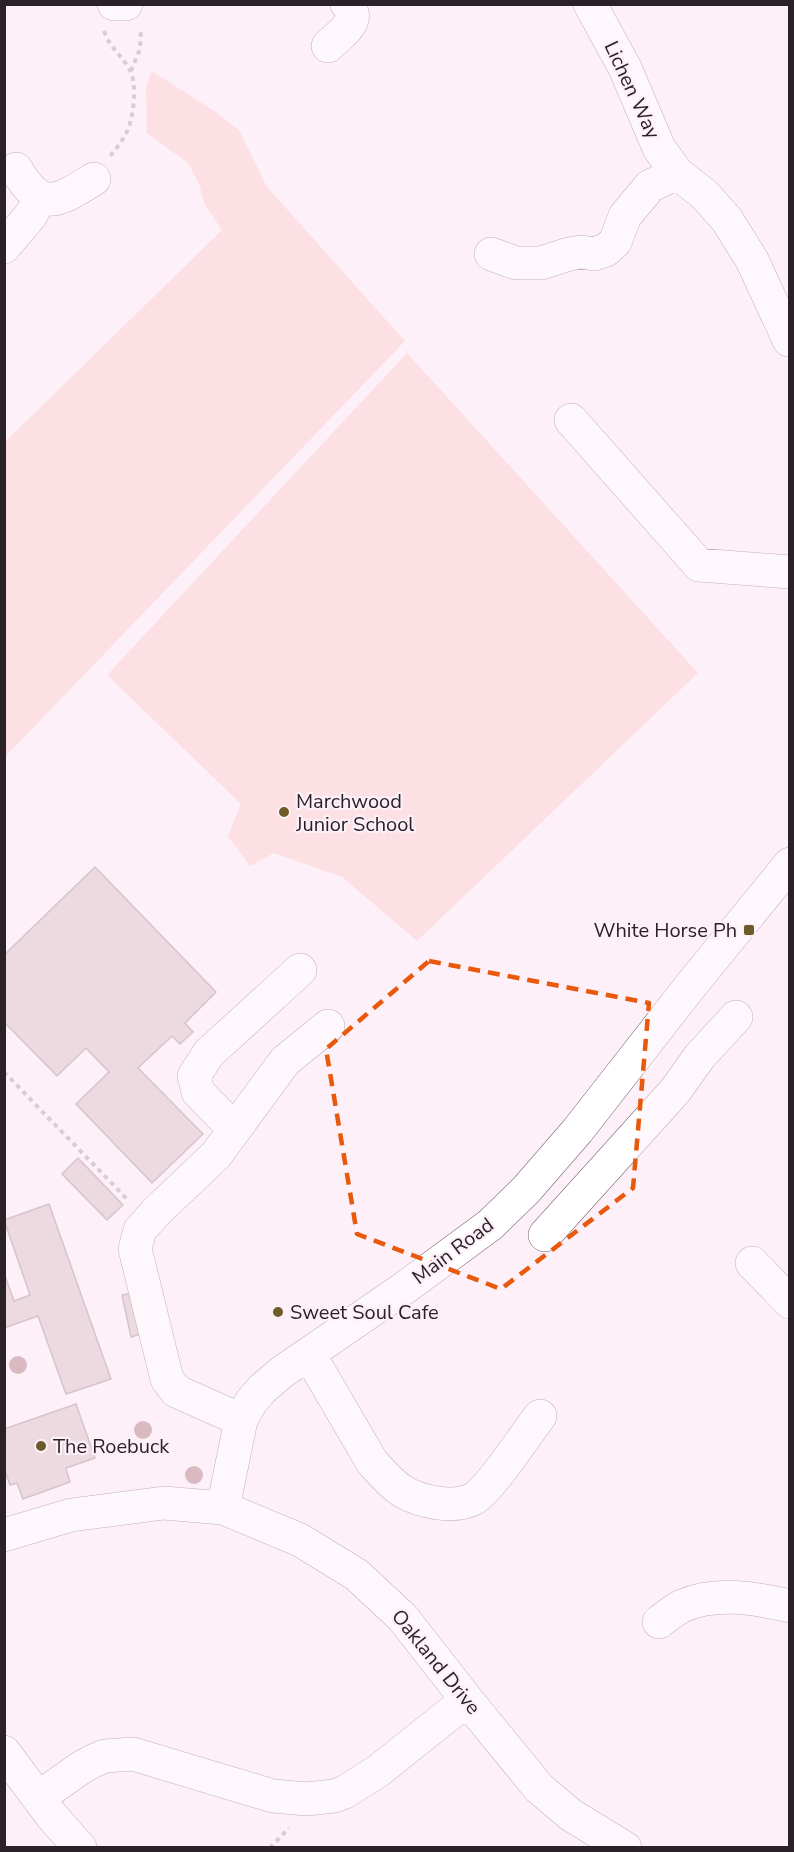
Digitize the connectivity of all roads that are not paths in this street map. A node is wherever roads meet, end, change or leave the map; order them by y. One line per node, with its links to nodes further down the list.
1 (347, 4): 3 (street)
2 (590, 4): 5 (street, Lichen Way)
3 (328, 46)
4 (16, 169): 7 (street)
5 (677, 173): 9 (street); 10 (street, Lichen Way)
6 (94, 179): 7 (street)
7 (40, 198): 8 (street)
8 (4, 247)
9 (491, 254)
10 (789, 340)
11 (572, 420): 12 (street)
12 (789, 572)
13 (789, 864): 18 (street, Main Road)
14 (300, 970): 17 (street)
15 (736, 1017): 19 (street)
16 (328, 1026): 17 (street)
17 (234, 1129): 25 (street)
18 (578, 1130): 19 (street); 23 (street, Main Road)
19 (611, 1161): 20 (street)
20 (545, 1235)
21 (752, 1263): 22 (street)
22 (789, 1302)
23 (309, 1354): 24 (street); 25 (street, Main Road)
24 (540, 1416)
25 (241, 1420): 26 (street, Main Road)
26 (223, 1508): 27 (street); 30 (street, Oakland Drive)
27 (4, 1535)
28 (789, 1606): 29 (street)
29 (659, 1622)
30 (467, 1700): 32 (street); 34 (street, Oakland Drive)
31 (4, 1752): 32 (street)
32 (38, 1798): 33 (street)
33 (80, 1848)
34 (625, 1848)

